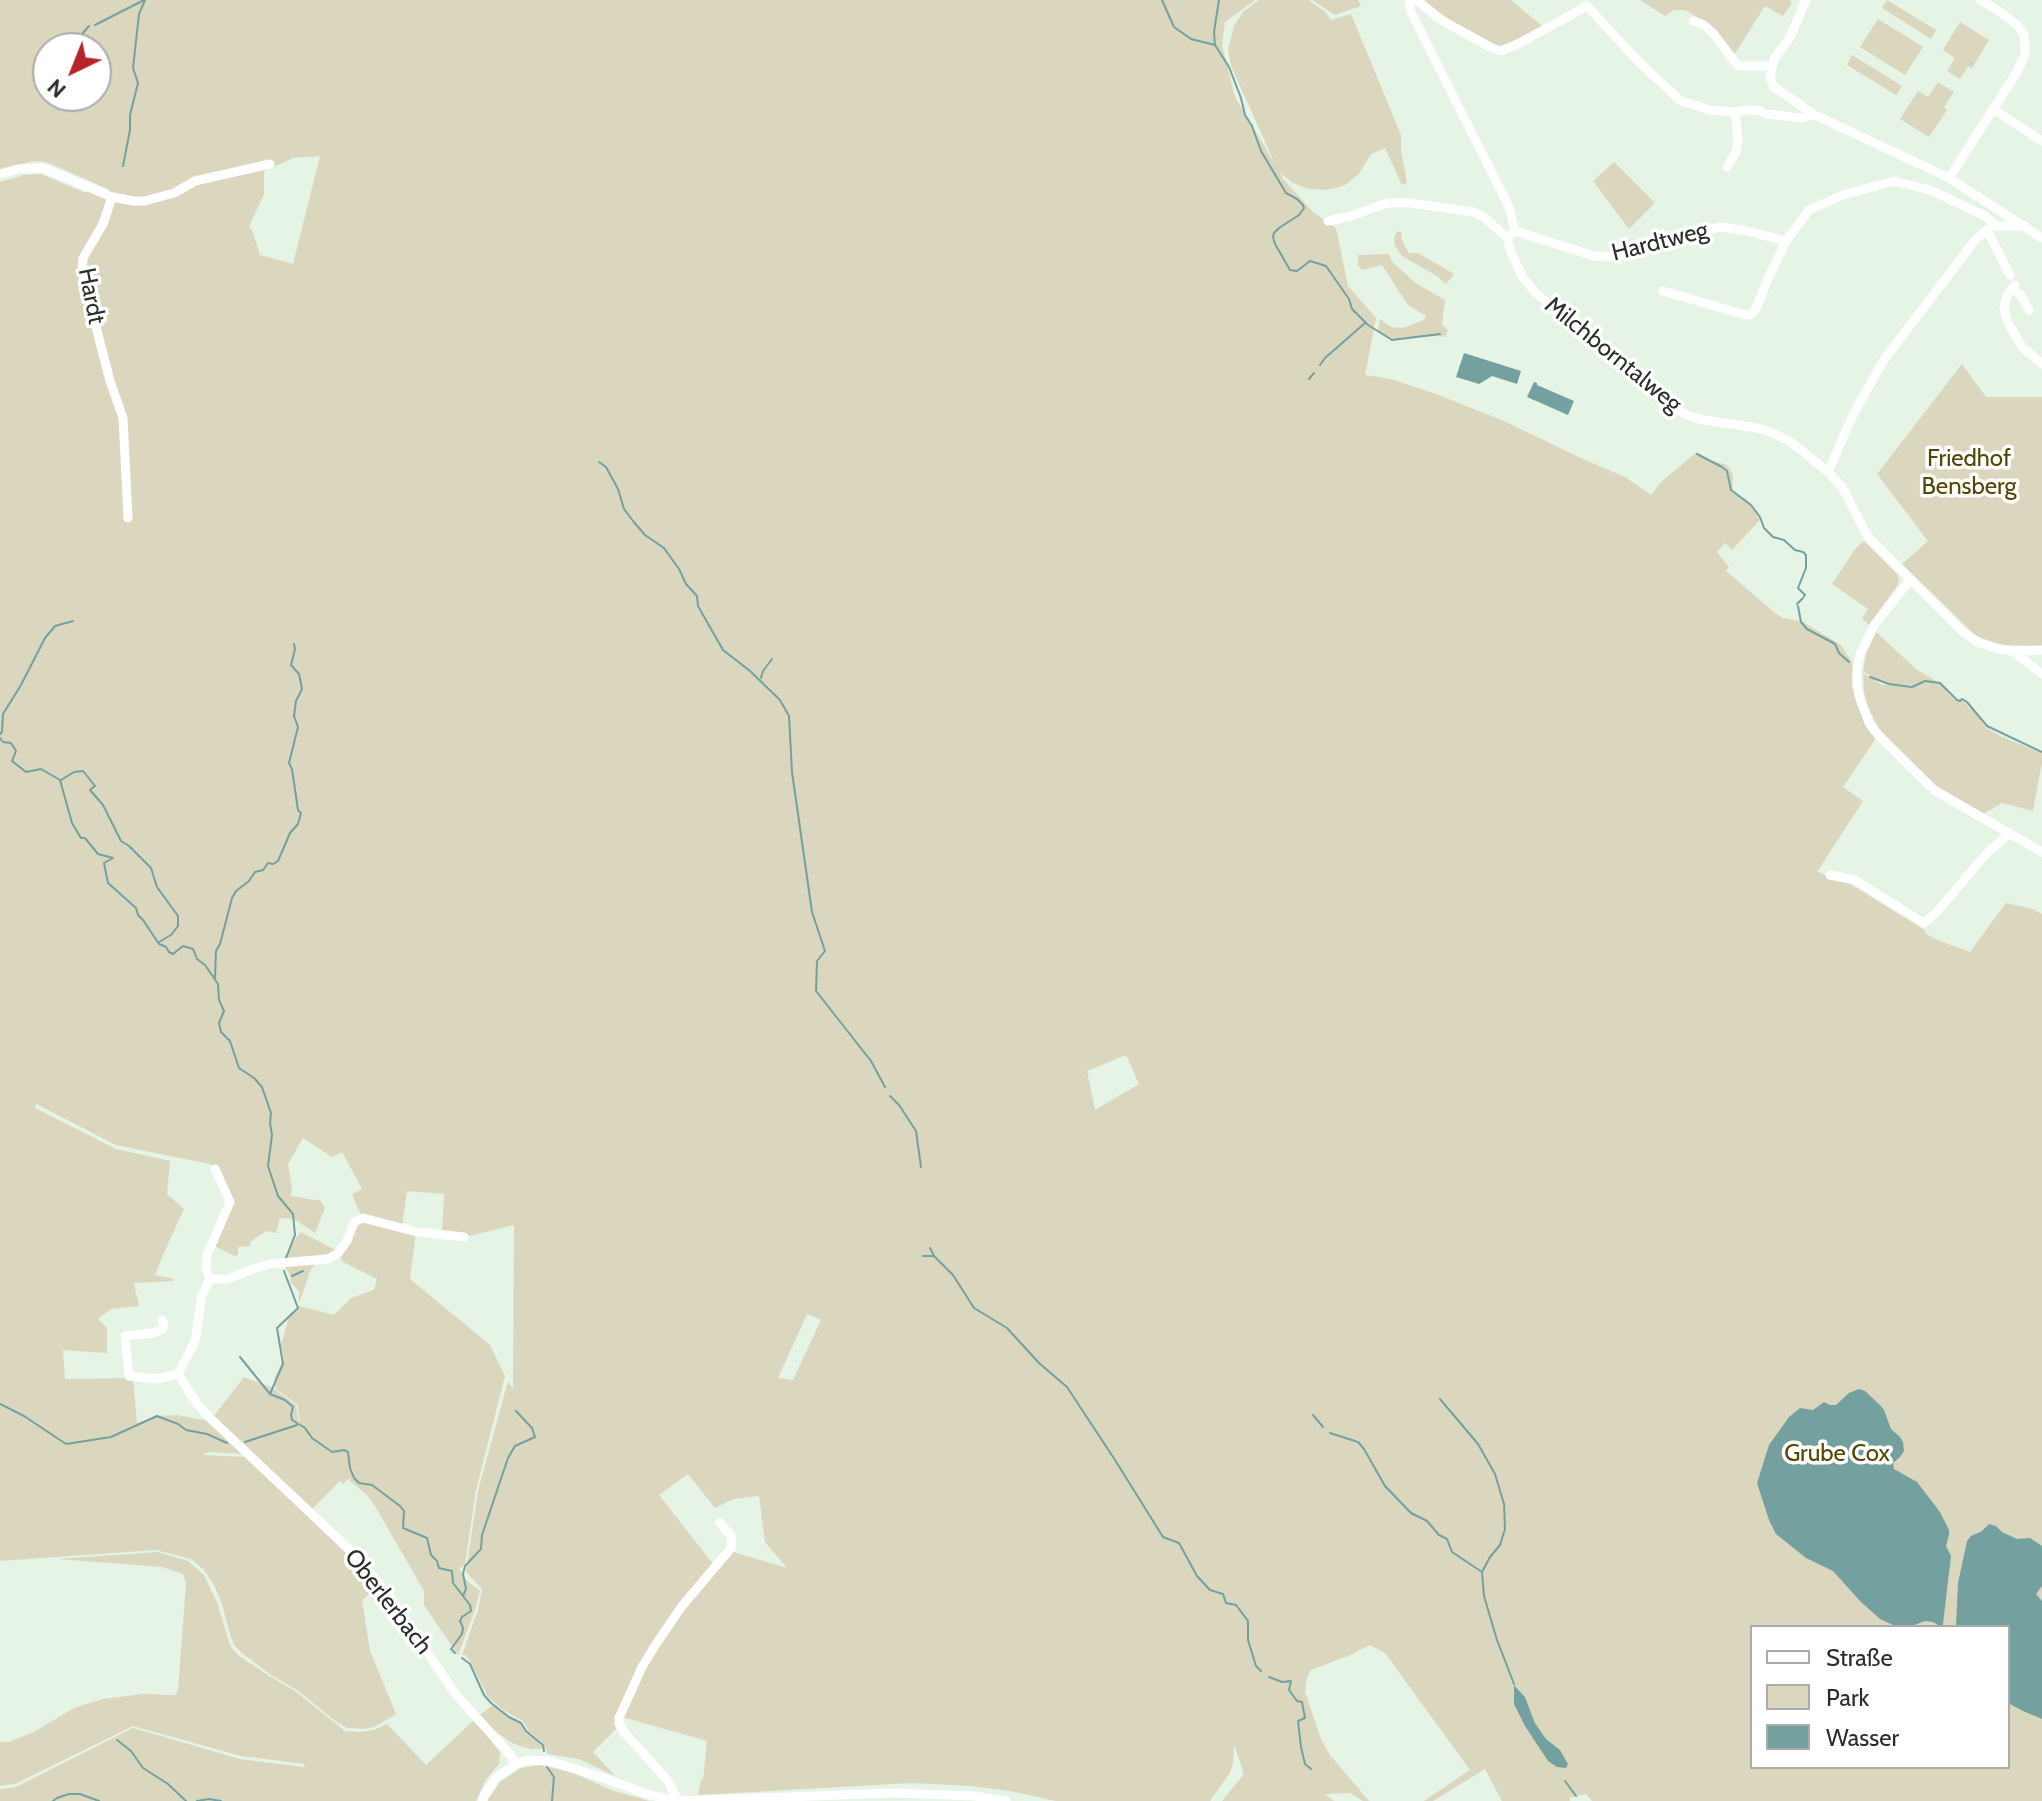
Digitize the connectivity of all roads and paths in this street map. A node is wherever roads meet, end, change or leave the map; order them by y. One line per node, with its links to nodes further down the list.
1 (1409, 0): 19 (street, Milchborntalweg)
2 (1417, 0): 8 (street)
3 (1806, 0): 6 (street)
4 (1980, 0): 7 (street)
5 (1693, 21): 6 (street)
6 (1771, 66): 9 (street)
7 (1993, 109): 10 (street); 14 (street)
8 (1735, 112): 9 (street); 12 (street)
9 (1815, 115): 14 (street)
10 (2042, 141)
11 (270, 164): 15 (street)
12 (1727, 167)
13 (0, 174): 15 (street)
14 (1949, 178): 17 (street)
15 (112, 197): 27 (street, Hardt)
16 (1328, 221): 19 (street, Hardtweg)
17 (2025, 226): 18 (street); 20 (street)
18 (1992, 228): 21 (street); 22 (street); 26 (street)
19 (1511, 234): 21 (street, Hardtweg); 26 (street, Milchborntalweg)
20 (2042, 238)
21 (1786, 241): 23 (street)
22 (2010, 275)
23 (1663, 291)
24 (2029, 310): 25 (street)
25 (2042, 364)
26 (1828, 472): 28 (street, Milchborntalweg)
27 (128, 518)
28 (1910, 580): 30 (street, Milchborntalweg); 32 (street)
29 (2042, 650): 30 (street, Milchborntalweg)
30 (2012, 651): 31 (street)
31 (2042, 674)
32 (2010, 833): 33 (street); 34 (street)
33 (2042, 852)
34 (1830, 875)
35 (215, 1169): 37 (street)
36 (464, 1237): 37 (street)
37 (210, 1279): 39 (street)
38 (162, 1320): 39 (street)
39 (178, 1374): 41 (street, Oberlerbach)
40 (720, 1523): 43 (street)
41 (516, 1764): 42 (street); 43 (street)
42 (483, 1801)
43 (678, 1801): 44 (street)
44 (1006, 1801)

